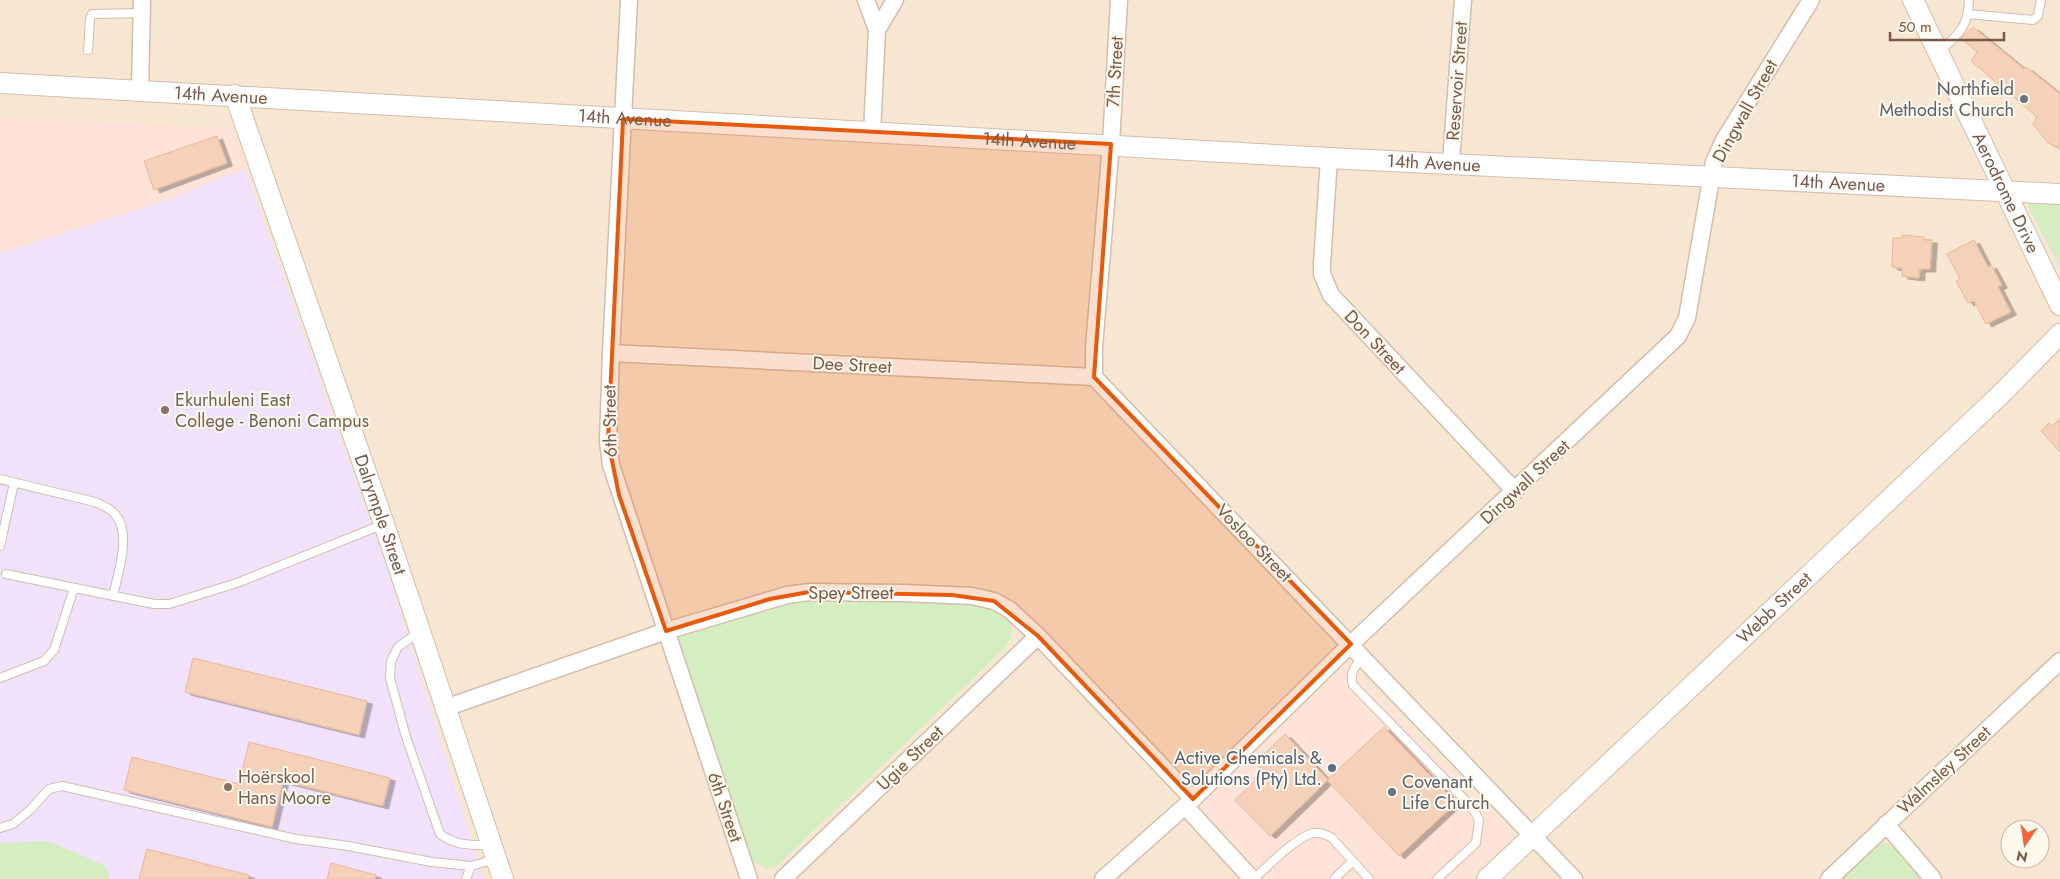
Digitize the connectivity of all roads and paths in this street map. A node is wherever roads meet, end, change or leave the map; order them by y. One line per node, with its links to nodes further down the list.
1 (629, 0): 18 (street, 6th Street)
2 (866, 0): 12 (street)
3 (895, 0): 12 (street)
4 (1119, 0): 20 (street, 7th Street)
5 (1463, 0): 22 (street, Reservoir Street)
6 (1811, 0): 23 (street, Dingwall Street)
7 (1913, 0): 14 (street, Aerodrome Drive)
8 (1969, 0): 11 (lane)
9 (2041, 0): 11 (lane)
10 (142, 6): 13 (lane); 16 (street)
11 (1968, 14): 14 (lane)
12 (877, 30): 19 (street)
13 (88, 50)
14 (1938, 53): 24 (street, Aerodrome Drive)
15 (0, 83): 16 (street, 14th Avenue)
16 (140, 91): 17 (street, 14th Avenue)
17 (234, 95): 18 (street, 14th Avenue); 33 (street, Dalrymple Street)
18 (623, 119): 19 (street, 14th Avenue); 28 (street, 6th Street)
19 (872, 133): 20 (street, 14th Avenue)
20 (1111, 144): 21 (street, 14th Avenue); 29 (street)
21 (1329, 158): 22 (street, 14th Avenue); 32 (street, Don Street)
22 (1451, 162): 23 (street, 14th Avenue)
23 (1710, 177): 24 (street, 14th Avenue); 32 (street, Dingwall Street)
24 (2004, 190): 25 (street, 14th Avenue); 26 (street, Aerodrome Drive)
25 (2060, 194)
26 (2060, 305)
27 (2060, 334): 49 (street, Webb Street)
28 (611, 353): 29 (street, Dee Street); 38 (street, 6th Street)
29 (1094, 377): 41 (street, Vosloo Street)
30 (0, 480): 31 (lane)
31 (14, 483): 34 (lane); 37 (lane)
32 (1515, 491): 41 (street, Dingwall Street)
33 (384, 524): 37 (lane); 39 (street, Dalrymple Street)
34 (0, 546)
35 (6, 574): 36 (lane)
36 (74, 588): 37 (lane); 44 (lane)
37 (113, 596)
38 (666, 631): 40 (street, Spey Street); 45 (street, Spey Street); 55 (street, 6th Street)
39 (419, 632): 45 (street, Dalrymple Street); 50 (lane)
40 (1038, 636): 46 (street, Spey Street); 56 (street, Ugie Street)
41 (1351, 644): 42 (street, Vosloo Street); 46 (street, Dingwall Street)
42 (1363, 657): 49 (street, Vosloo Street); 61 (lane)
43 (2058, 666): 47 (street, Walmsley Street)
44 (0, 678)
45 (444, 708): 50 (street, Dalrymple Street)
46 (1189, 802): 57 (street, Dingwall Street); 58 (street, Spey Street)
47 (1886, 824): 64 (street, Walmsley Street); 65 (street)
48 (0, 828): 52 (lane)
49 (1533, 836): 62 (street, Webb Street); 63 (street, Vosloo Street)
50 (494, 852): 52 (lane); 54 (street, Dalrymple Street)
51 (1353, 862): 58 (lane); 59 (lane); 60 (lane)
52 (471, 866): 53 (lane)
53 (466, 879)
54 (503, 879)
55 (750, 879)
56 (783, 879)
57 (1104, 879)
58 (1253, 879)
59 (1334, 879)
60 (1369, 879)
61 (1437, 879)
62 (1487, 879)
63 (1574, 879)
64 (1829, 879)
65 (1933, 879)

